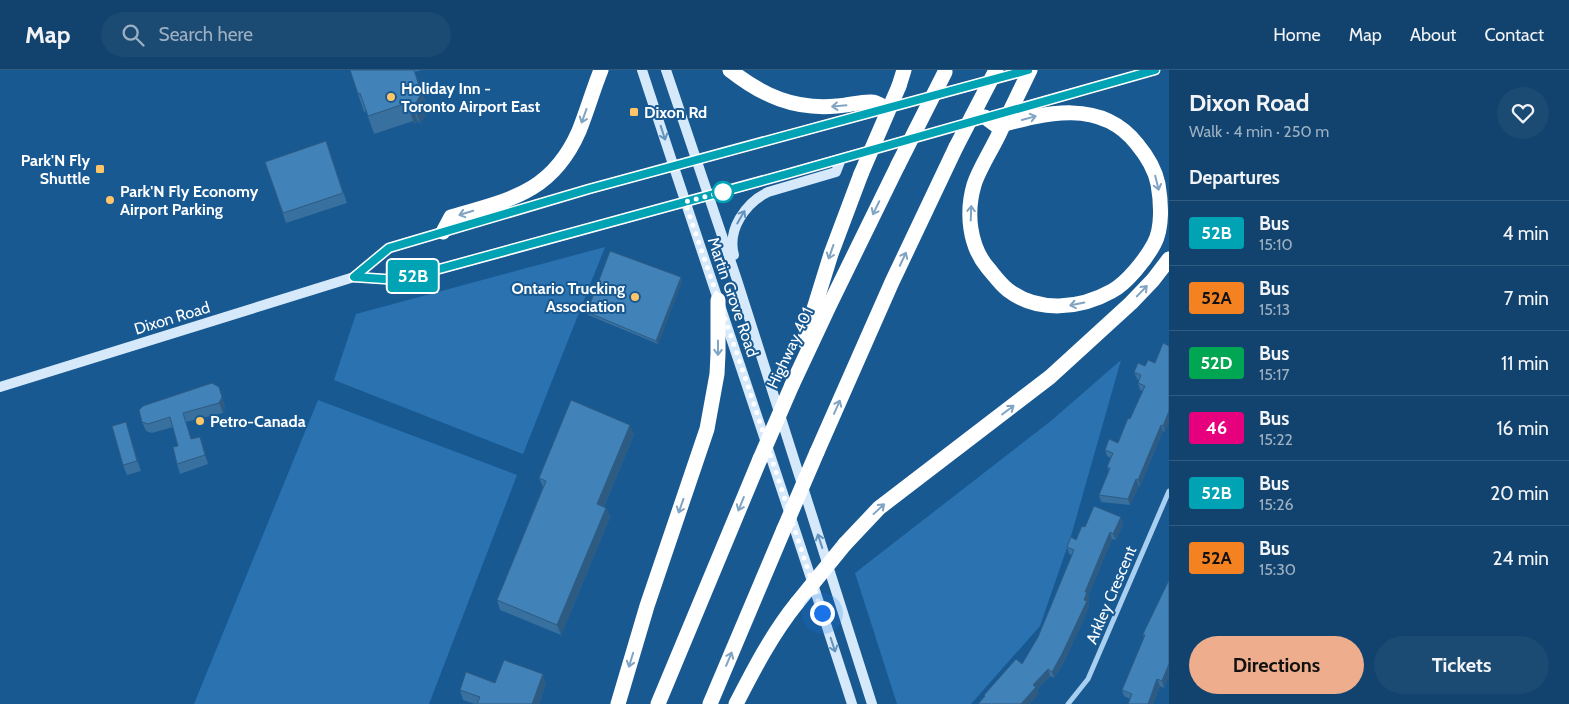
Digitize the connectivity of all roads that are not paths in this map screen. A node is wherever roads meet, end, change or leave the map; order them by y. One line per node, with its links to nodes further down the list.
1 (601, 70): 17 (highway, one-way to 17)
2 (642, 70): 14 (main road, Martin Grove Road, one-way to 14)
3 (666, 70): 13 (main road, Martin Grove Road)
4 (730, 70): 10 (highway, one-way to 4)
5 (904, 70): 22 (highway, one-way to 22, bridge)
6 (996, 70): 27 (highway, one-way to 6, bridge)
7 (1029, 70): 10 (main road, Dixon Road); 11 (highway, one-way to 7, bridge)
8 (1155, 70): 11 (main road, Dixon Road)
9 (945, 71): 22 (highway, Highway 401, one-way to 22, bridge)
10 (886, 108): 13 (main road, Dixon Road)
11 (985, 117): 12 (main road, Dixon Road)
12 (841, 159): 15 (main road, Dixon Road); 20 (main road, one-way to 12)
13 (697, 160): 14 (main road, Dixon Road); 15 (main road, Martin Grove Road)
14 (674, 166): 16 (main road, Martin Grove Road); 17 (main road, Dixon Road)
15 (709, 196): 16 (main road, Dixon Road); 20 (main road, Martin Grove Road)
16 (685, 202): 19 (main road, Dixon Road); 21 (main road, Martin Grove Road)
17 (443, 232): 19 (main road, Dixon Road)
18 (1169, 259): 28 (highway, one-way to 18, bridge)
19 (354, 277): 23 (main road, Dixon Road)
20 (737, 280): 30 (main road, Martin Grove Road, one-way to 20)
21 (718, 300): 25 (highway, one-way to 25); 29 (main road, Martin Grove Road, one-way to 29)
22 (792, 386): 26 (highway, Highway 401, one-way to 26, bridge)
23 (0, 387)
24 (1169, 491): 31 (street, Arkley Crescent)
25 (618, 704)
26 (658, 704)
27 (710, 704)
28 (736, 704)
29 (852, 704)
30 (872, 704)
31 (1068, 704)

